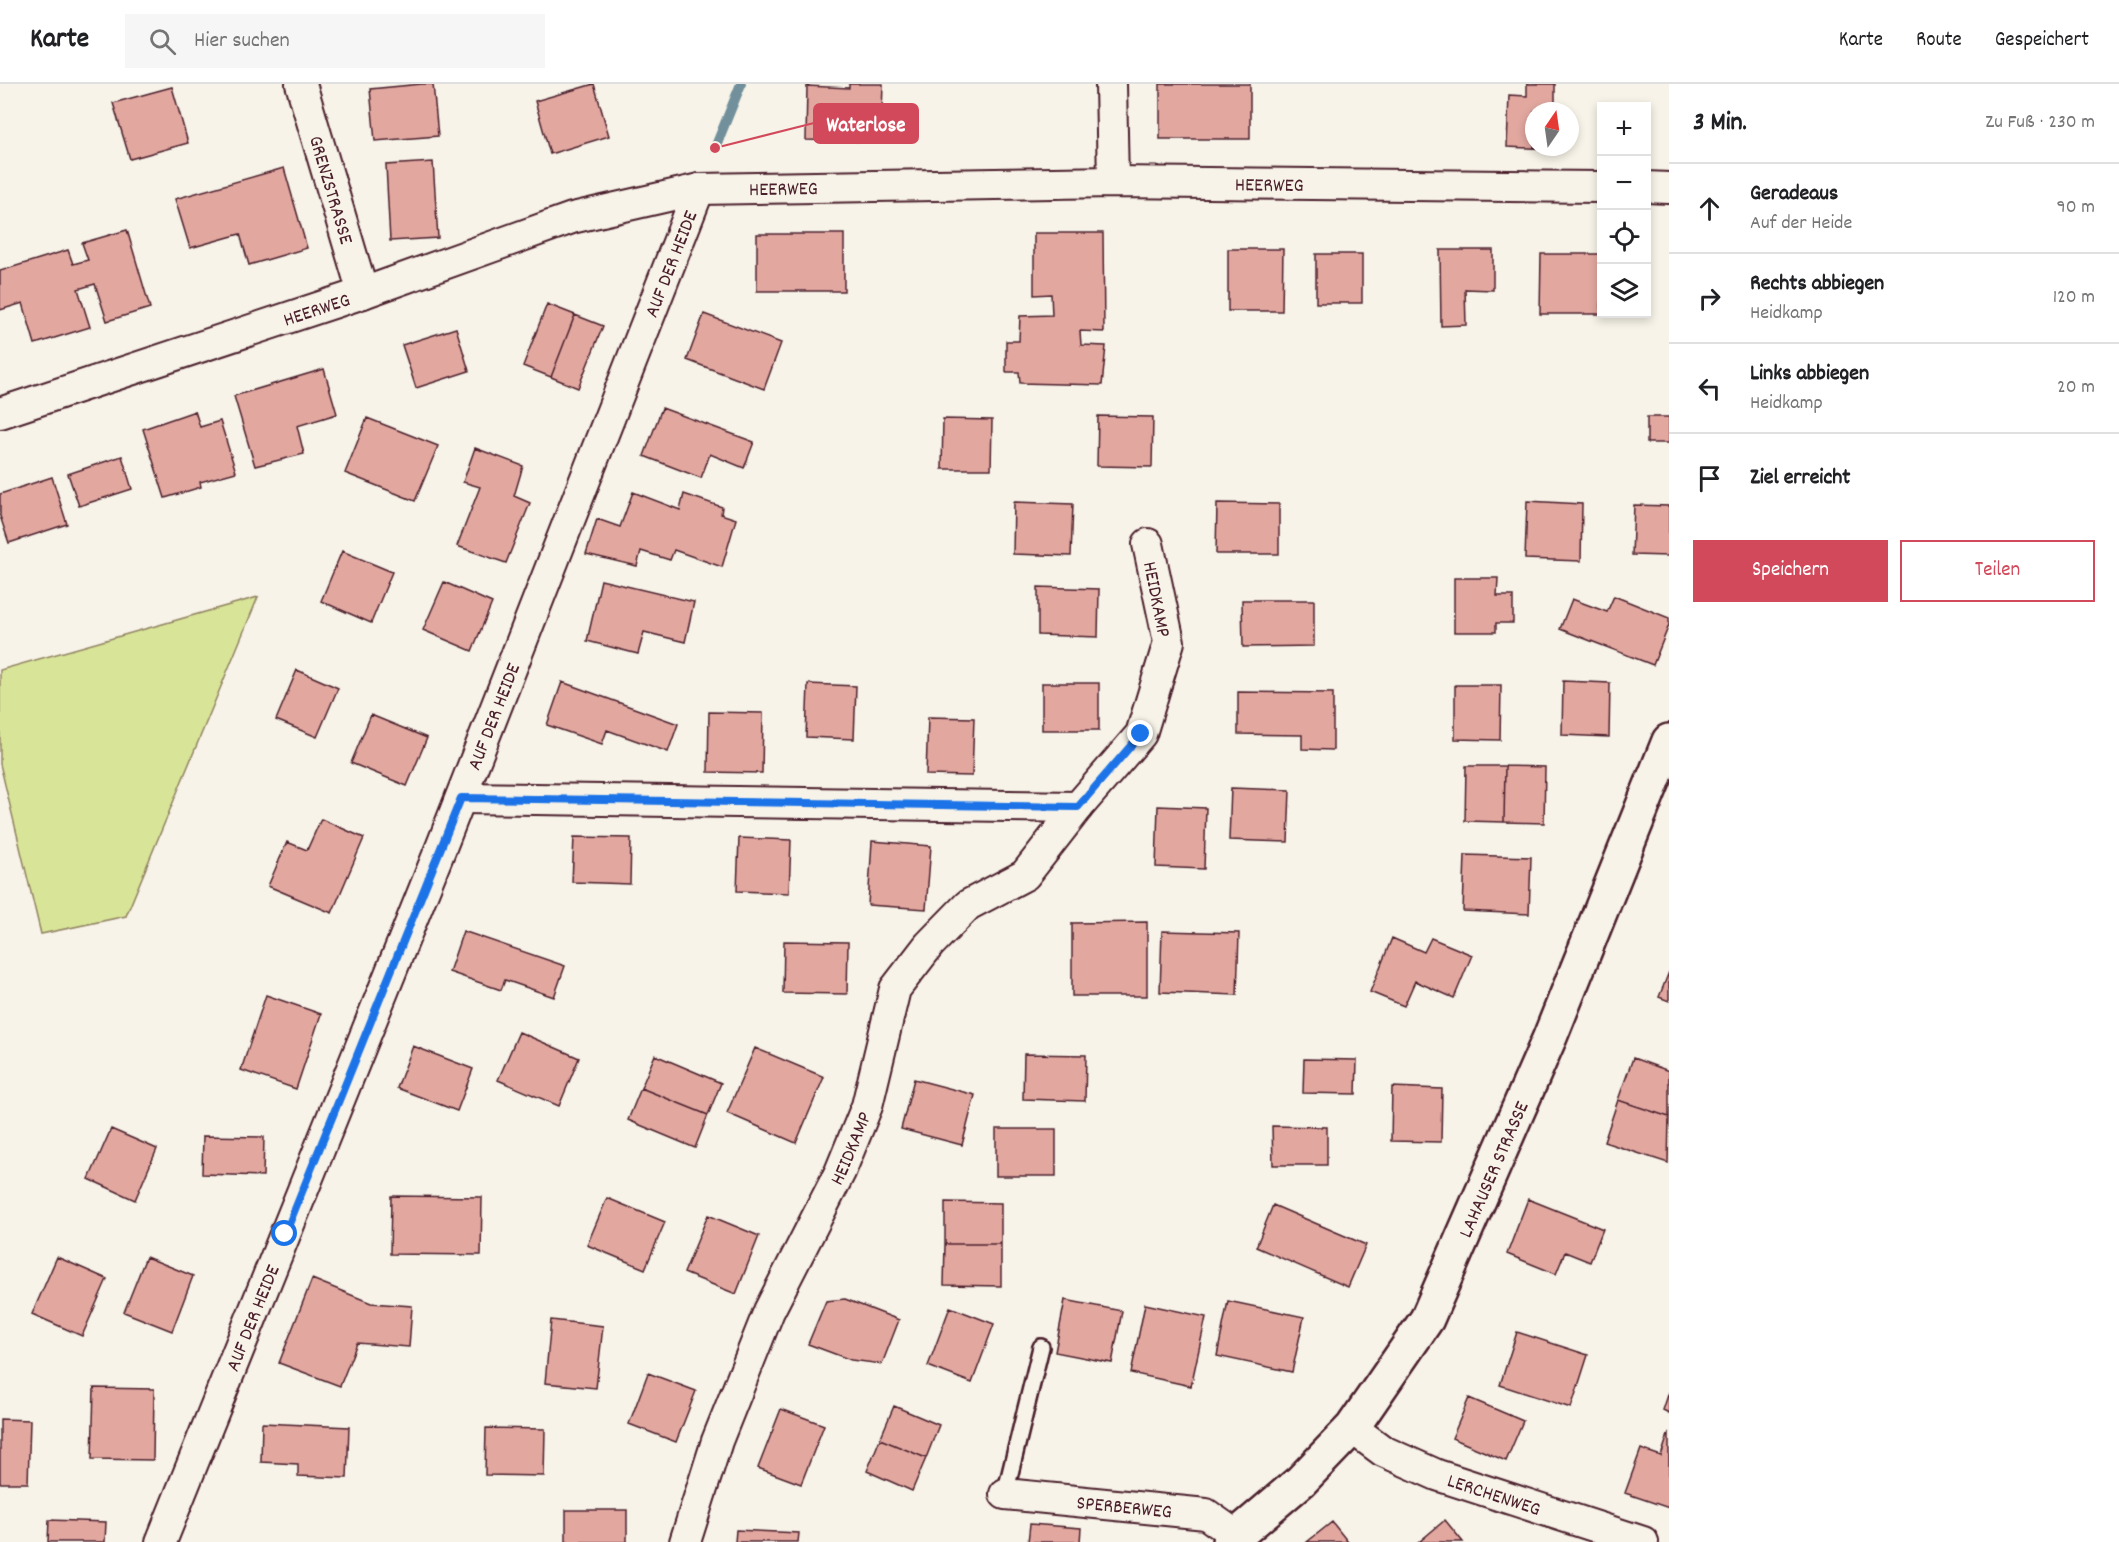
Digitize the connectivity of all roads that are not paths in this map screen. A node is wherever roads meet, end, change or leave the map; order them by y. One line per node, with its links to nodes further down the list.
1 (301, 84): 8 (street, GRENZSTRASSE)
2 (1111, 84): 3 (street)
3 (1113, 182): 4 (street, HEERWEG); 7 (street, HEERWEG)
4 (1597, 187)
5 (1651, 187): 6 (street)
6 (1669, 188)
7 (699, 189): 8 (street, HEERWEG); 12 (street, AUF DER HEIDE)
8 (363, 293): 9 (street, HEERWEG)
9 (0, 413)
10 (1148, 544): 13 (street, HEIDKAMP)
11 (1669, 741): 15 (street, LAHAUSER STRASSE)
12 (461, 798): 13 (street); 18 (street, AUF DER HEIDE)
13 (1078, 807): 19 (street, HEIDKAMP)
14 (1041, 1347): 16 (lane)
15 (1352, 1428): 17 (street, LAHAUSER STRASSE); 20 (street, LERCHENWEG)
16 (1005, 1494): 17 (street, SPERBERWEG)
17 (1233, 1539)
18 (161, 1542)
19 (685, 1542)
20 (1643, 1542)

